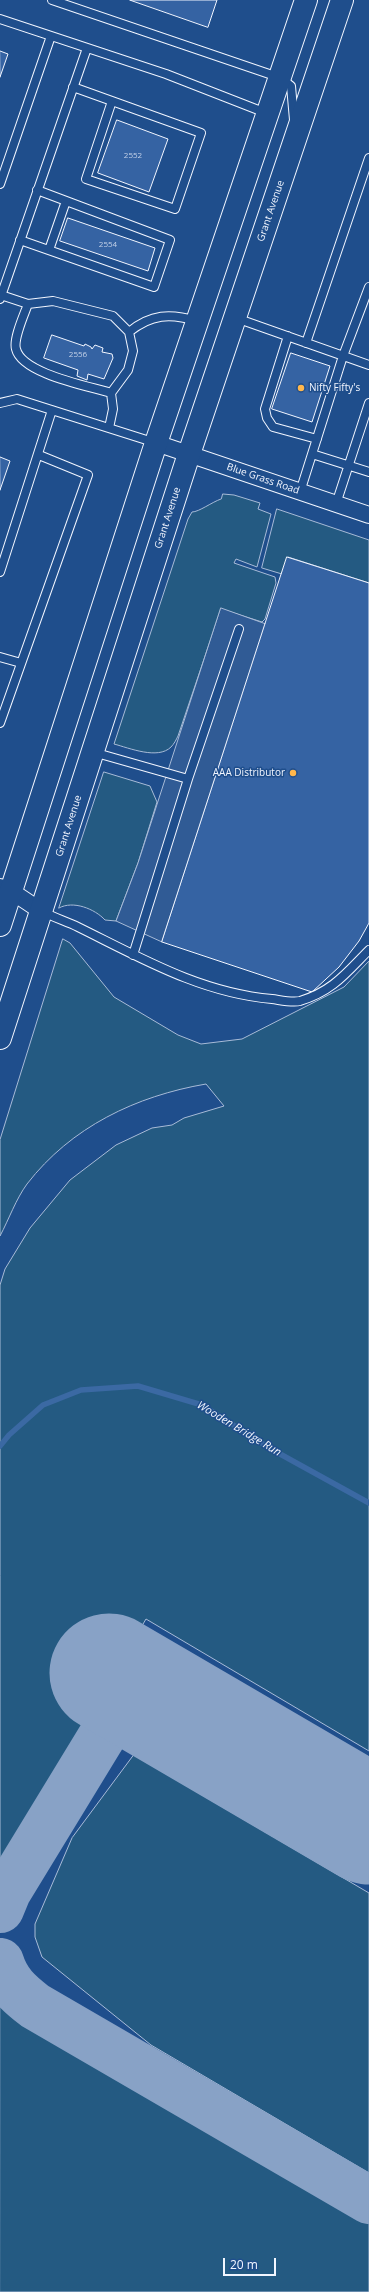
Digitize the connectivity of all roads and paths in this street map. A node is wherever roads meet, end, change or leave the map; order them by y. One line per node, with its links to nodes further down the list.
1 (52, 0): 7 (lane)
2 (306, 0): 7 (main road)
3 (342, 0): 11 (main road, Grant Avenue)
4 (0, 19): 5 (lane)
5 (51, 36): 6 (lane); 13 (lane)
6 (87, 48): 8 (lane); 10 (lane)
7 (281, 78): 10 (main road); 11 (lane)
8 (73, 87): 9 (lane); 14 (lane)
9 (112, 101): 9 (lane)
10 (269, 114): 22 (main road)
11 (292, 149): 21 (main road, Grant Avenue)
12 (369, 158): 25 (lane)
13 (0, 184)
14 (38, 190): 15 (lane); 16 (lane)
15 (66, 201): 17 (lane); 17 (lane)
16 (20, 240): 17 (lane); 19 (lane)
17 (49, 250)
18 (369, 287): 26 (lane)
19 (1, 293): 20 (lane)
20 (28, 304): 23 (lane); 28 (lane)
21 (235, 317): 24 (lane); 36 (main road, Grant Avenue)
22 (198, 322): 23 (lane); 34 (main road)
23 (129, 332): 28 (lane)
24 (288, 336): 25 (lane); 33 (lane)
25 (306, 343): 26 (lane)
26 (343, 356): 27 (lane); 33 (lane)
27 (369, 365)
28 (111, 393): 32 (lane)
29 (0, 403): 31 (lane)
30 (369, 403): 38 (lane)
31 (52, 410): 32 (lane); 35 (lane)
32 (108, 428): 34 (lane)
33 (317, 439): 37 (lane)
34 (156, 443): 36 (street, Blue Grass Road); 50 (main road)
35 (39, 454): 43 (lane); 46 (lane)
36 (189, 454): 40 (street, Blue Grass Road); 48 (main road, Grant Avenue)
37 (312, 454): 38 (lane); 40 (lane)
38 (348, 466): 39 (lane); 41 (lane)
39 (369, 472)
40 (300, 492): 41 (street, Blue Grass Road)
41 (336, 504): 42 (street, Blue Grass Road)
42 (369, 516)
43 (0, 572)
44 (239, 629): 49 (lane)
45 (0, 657): 46 (lane)
46 (21, 663): 47 (lane)
47 (0, 723)
48 (93, 752): 49 (lane); 51 (main road, Grant Avenue)
49 (188, 779): 54 (lane)
50 (5, 889): 51 (street); 52 (main road)
51 (41, 910): 54 (lane); 55 (main road, Grant Avenue)
52 (0, 925)
53 (369, 950): 54 (lane)
54 (133, 955)
55 (0, 1038)

